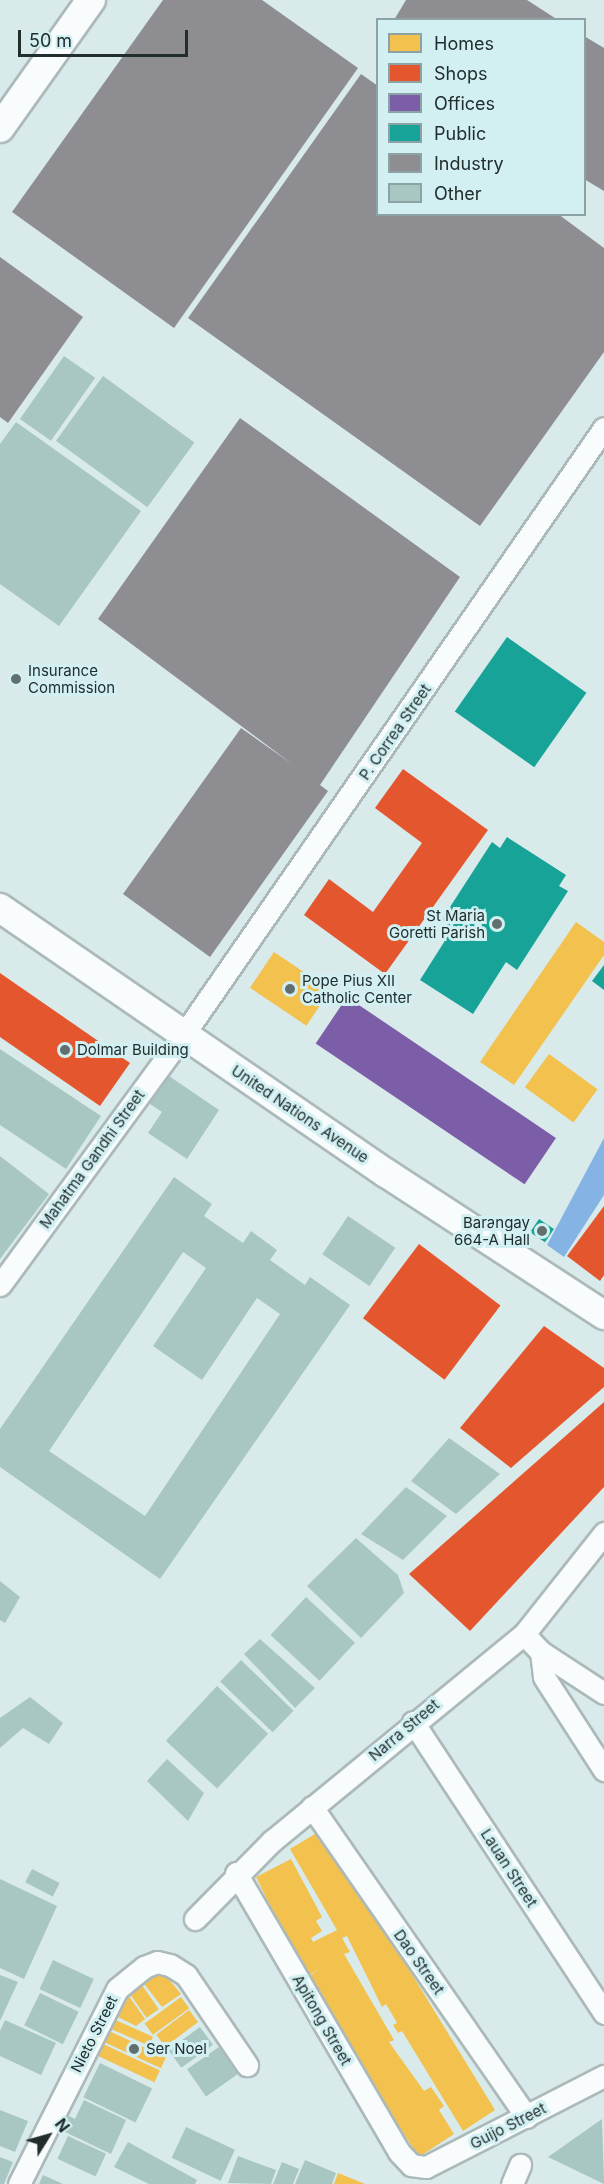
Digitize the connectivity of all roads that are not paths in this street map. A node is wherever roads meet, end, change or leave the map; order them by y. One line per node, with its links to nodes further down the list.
1 (91, 0): 2 (main road)
2 (0, 128)
3 (604, 428): 5 (street, P. Correa Street)
4 (0, 908): 5 (main road, United Nations Avenue)
5 (184, 1034): 6 (street, Mahatma Gandhi Street); 7 (main road, United Nations Avenue)
6 (0, 1285)
7 (604, 1315)
8 (602, 1538): 9 (street, Narra Street)
9 (524, 1634): 10 (street); 12 (street, Narra Street)
10 (541, 1652): 11 (street); 13 (street)
11 (604, 1693)
12 (413, 1722): 14 (street, Narra Street); 17 (street, Lauan Street)
13 (604, 1770)
14 (312, 1807): 15 (street, Narra Street); 20 (street, Dao Street)
15 (236, 1873): 16 (street, Narra Street); 21 (street, Apitong Street)
16 (195, 1919)
17 (604, 2013)
18 (247, 2065): 22 (street, Nieto Street)
19 (604, 2076): 20 (street, Guijo Street)
20 (527, 2117): 21 (street, Guijo Street)
21 (411, 2165)
22 (19, 2184)

